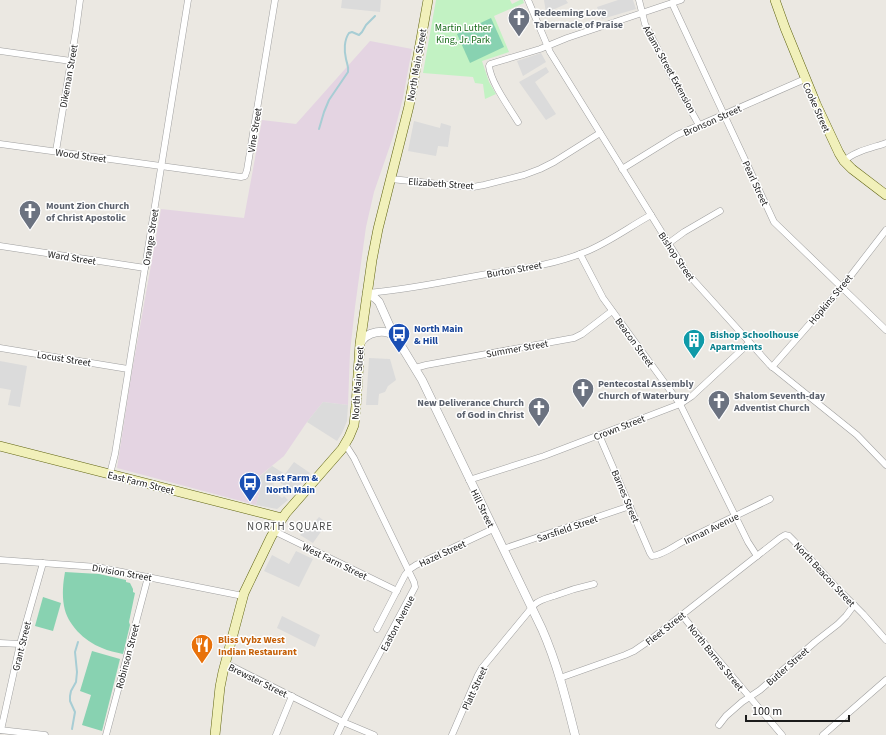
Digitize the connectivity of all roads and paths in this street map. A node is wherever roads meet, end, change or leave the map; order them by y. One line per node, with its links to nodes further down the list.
1 (80, 0): 13 (street, Dikeman Street)
2 (188, 0): 23 (street, Orange Street)
3 (275, 0): 23 (street, Vine Street)
4 (428, 0): 25 (main road, North Main Street)
5 (528, 0): 11 (street, Bishop Street)
6 (639, 0): 10 (street, Adams Street Extension)
7 (681, 0): 9 (street)
8 (775, 0): 14 (main road, Cooke Street)
9 (672, 3): 10 (street); 15 (street, Pearl Street)
10 (642, 13): 11 (street); 17 (street, Adams Street Extension)
11 (547, 46): 16 (street); 18 (street, Bishop Street)
12 (0, 52): 13 (street)
13 (71, 61): 21 (street, Dikeman Street)
14 (805, 79): 15 (street, Bronson Street); 22 (main road, Cooke Street)
15 (724, 114): 17 (street, Bronson Street); 34 (street, Pearl Street)
16 (518, 122)
17 (700, 125): 24 (street, Bronson Street)
18 (600, 133): 24 (street, Bishop Street); 25 (street, Elizabeth Street)
19 (886, 143): 22 (street)
20 (0, 144): 21 (street, Wood Street)
21 (56, 151): 23 (street, Wood Street)
22 (844, 161): 26 (main road, Cooke Street)
23 (161, 166): 33 (street, Orange Street)
24 (622, 169): 28 (street, Bishop Street)
25 (391, 179): 35 (main road, North Main Street)
26 (886, 195)
27 (720, 211): 30 (street)
28 (651, 215): 30 (street, Bishop Street); 32 (street, Burton Street)
29 (886, 230): 34 (street, Hopkins Street)
30 (668, 243): 39 (street, Bishop Street)
31 (0, 246): 33 (street, Ward Street)
32 (580, 254): 35 (street, Burton Street); 36 (street, Beacon Street)
33 (145, 268): 44 (street, Orange Street)
34 (842, 287): 37 (street, Pearl Street); 42 (street, Hopkins Street)
35 (367, 293): 38 (street, Hill Street); 40 (main road, North Main Street)
36 (612, 311): 43 (street, Summer Street); 45 (street, Beacon Street)
37 (886, 330)
38 (396, 338): 40 (street); 43 (street, Hill Street)
39 (749, 342): 42 (street, Bishop Street); 45 (street, Crown Street)
40 (360, 344): 47 (main road, North Main Street)
41 (0, 348): 44 (street, Locust Street)
42 (772, 367): 49 (street, Bishop Street)
43 (415, 368): 51 (street, Hill Street)
44 (128, 369): 50 (street, Orange Street)
45 (680, 404): 46 (street, Crown Street); 54 (street, Beacon Street)
46 (599, 435): 51 (street, Crown Street); 53 (street, Barnes Street)
47 (345, 444): 55 (main road, North Main Street); 63 (street, Easton Avenue)
48 (0, 446): 50 (main road, East Farm Street)
49 (886, 465)
50 (110, 474): 55 (main road, East Farm Street)
51 (470, 480): 56 (street, Hill Street)
52 (770, 499): 54 (street, Inman Avenue)
53 (630, 506): 58 (street, Sarsfield Street); 59 (street, Barnes Street)
54 (735, 516): 59 (street, Inman Avenue); 60 (street)
55 (282, 518): 57 (main road, North Main Street)
56 (493, 529): 58 (street, Hill Street); 63 (street, Hazel Street)
57 (274, 531): 66 (street, West Farm Street); 67 (main road, North Main Street)
58 (503, 549): 69 (street, Hill Street)
59 (652, 556)
60 (757, 556): 68 (street, North Beacon Street); 70 (street, Fleet Street)
61 (0, 560): 62 (street, Division Street)
62 (44, 563): 64 (street, Division Street); 74 (street, Grant Street)
63 (408, 571): 66 (street, Hazel Street); 80 (street, Easton Avenue)
64 (148, 577): 67 (street, Division Street); 84 (street, Robinson Street)
65 (594, 584): 69 (street)
66 (397, 591): 71 (street, Hazel Street)
67 (243, 596): 75 (main road, North Main Street)
68 (854, 605): 72 (street, North Beacon Street); 79 (street, Butler Street)
69 (531, 607): 76 (street, Hill Street); 89 (street, Platt Street)
70 (682, 615): 76 (street, Fleet Street); 79 (street, North Barnes Street)
71 (377, 629)
72 (886, 640)
73 (0, 643): 74 (street)
74 (20, 644): 82 (street, Grant Street)
75 (225, 663): 78 (street, Brewster Street); 85 (main road, North Main Street)
76 (560, 678): 90 (street, Hill Street)
77 (886, 680): 92 (street)
78 (292, 696): 80 (street, Brewster Street); 86 (street, Brewster Street)
79 (749, 697): 81 (street, Butler Street); 91 (street, North Barnes Street)
80 (343, 722): 87 (street, Easton Avenue); 88 (street, Brewster Street)
81 (719, 725)
82 (0, 730): 83 (street)
83 (45, 735)
84 (106, 735)
85 (215, 735)
86 (276, 735)
87 (337, 735)
88 (374, 735)
89 (452, 735)
90 (575, 735)
91 (782, 735)
92 (823, 735)

